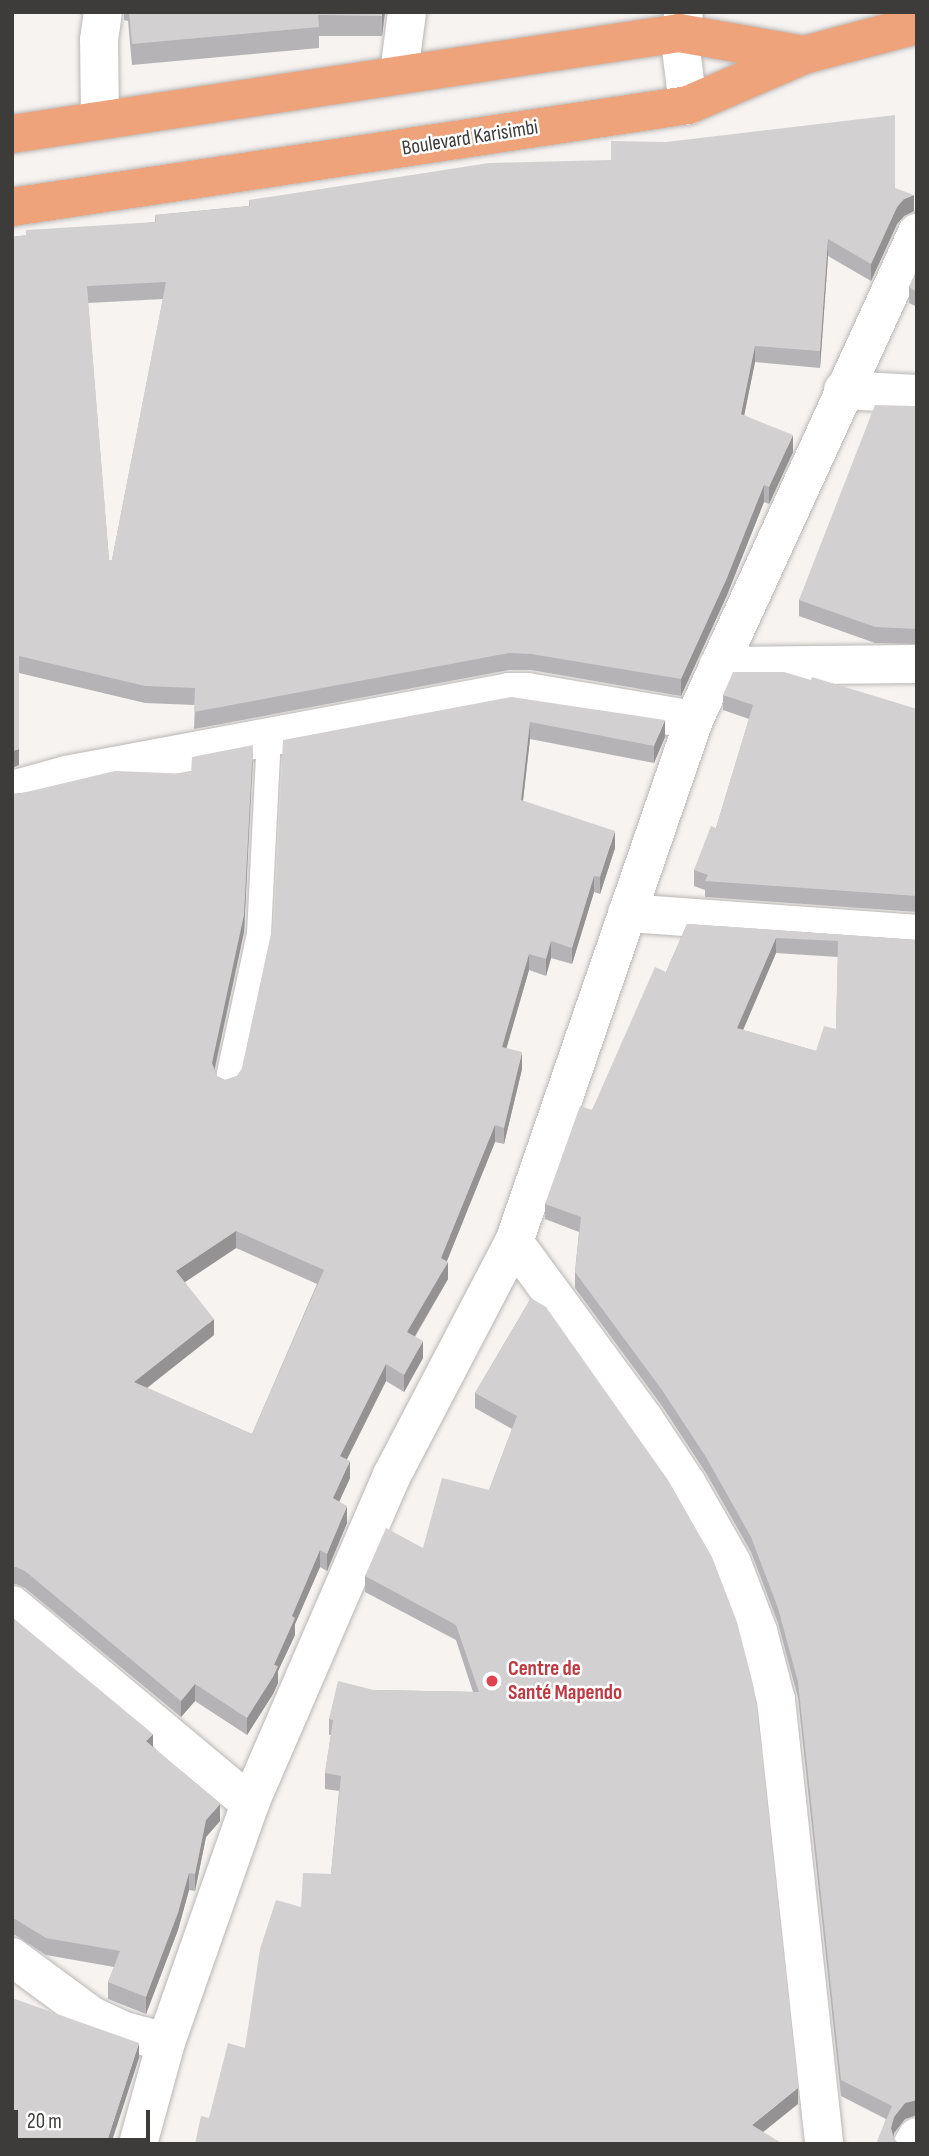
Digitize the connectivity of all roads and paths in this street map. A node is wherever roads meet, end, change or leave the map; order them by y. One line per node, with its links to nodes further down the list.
1 (103, 12): 8 (street)
2 (407, 12): 6 (street)
3 (682, 23): 5 (main road); 6 (main road); 7 (street)
4 (917, 24): 5 (main road, Boulevard Karisimbi)
5 (804, 54): 7 (main road, Boulevard Karisimbi)
6 (399, 73): 8 (main road)
7 (688, 105): 10 (main road, Boulevard Karisimbi)
8 (100, 119): 9 (main road)
9 (12, 134)
10 (12, 207)
11 (917, 233): 12 (street)
12 (843, 390): 13 (street); 15 (street)
13 (917, 394)
14 (917, 664): 15 (street)
15 (718, 666): 16 (street)
16 (694, 720): 17 (street); 19 (street)
17 (269, 738): 18 (street); 21 (lane)
18 (12, 790)
19 (627, 913): 20 (street); 22 (street)
20 (917, 933)
21 (227, 1082)
22 (514, 1242): 24 (street); 29 (street)
23 (12, 1605): 24 (street)
24 (250, 1803): 26 (street)
25 (12, 1957): 26 (street)
26 (166, 2042): 28 (street)
27 (917, 2137): 30 (street)
28 (138, 2144)
29 (824, 2144)
30 (913, 2144)

